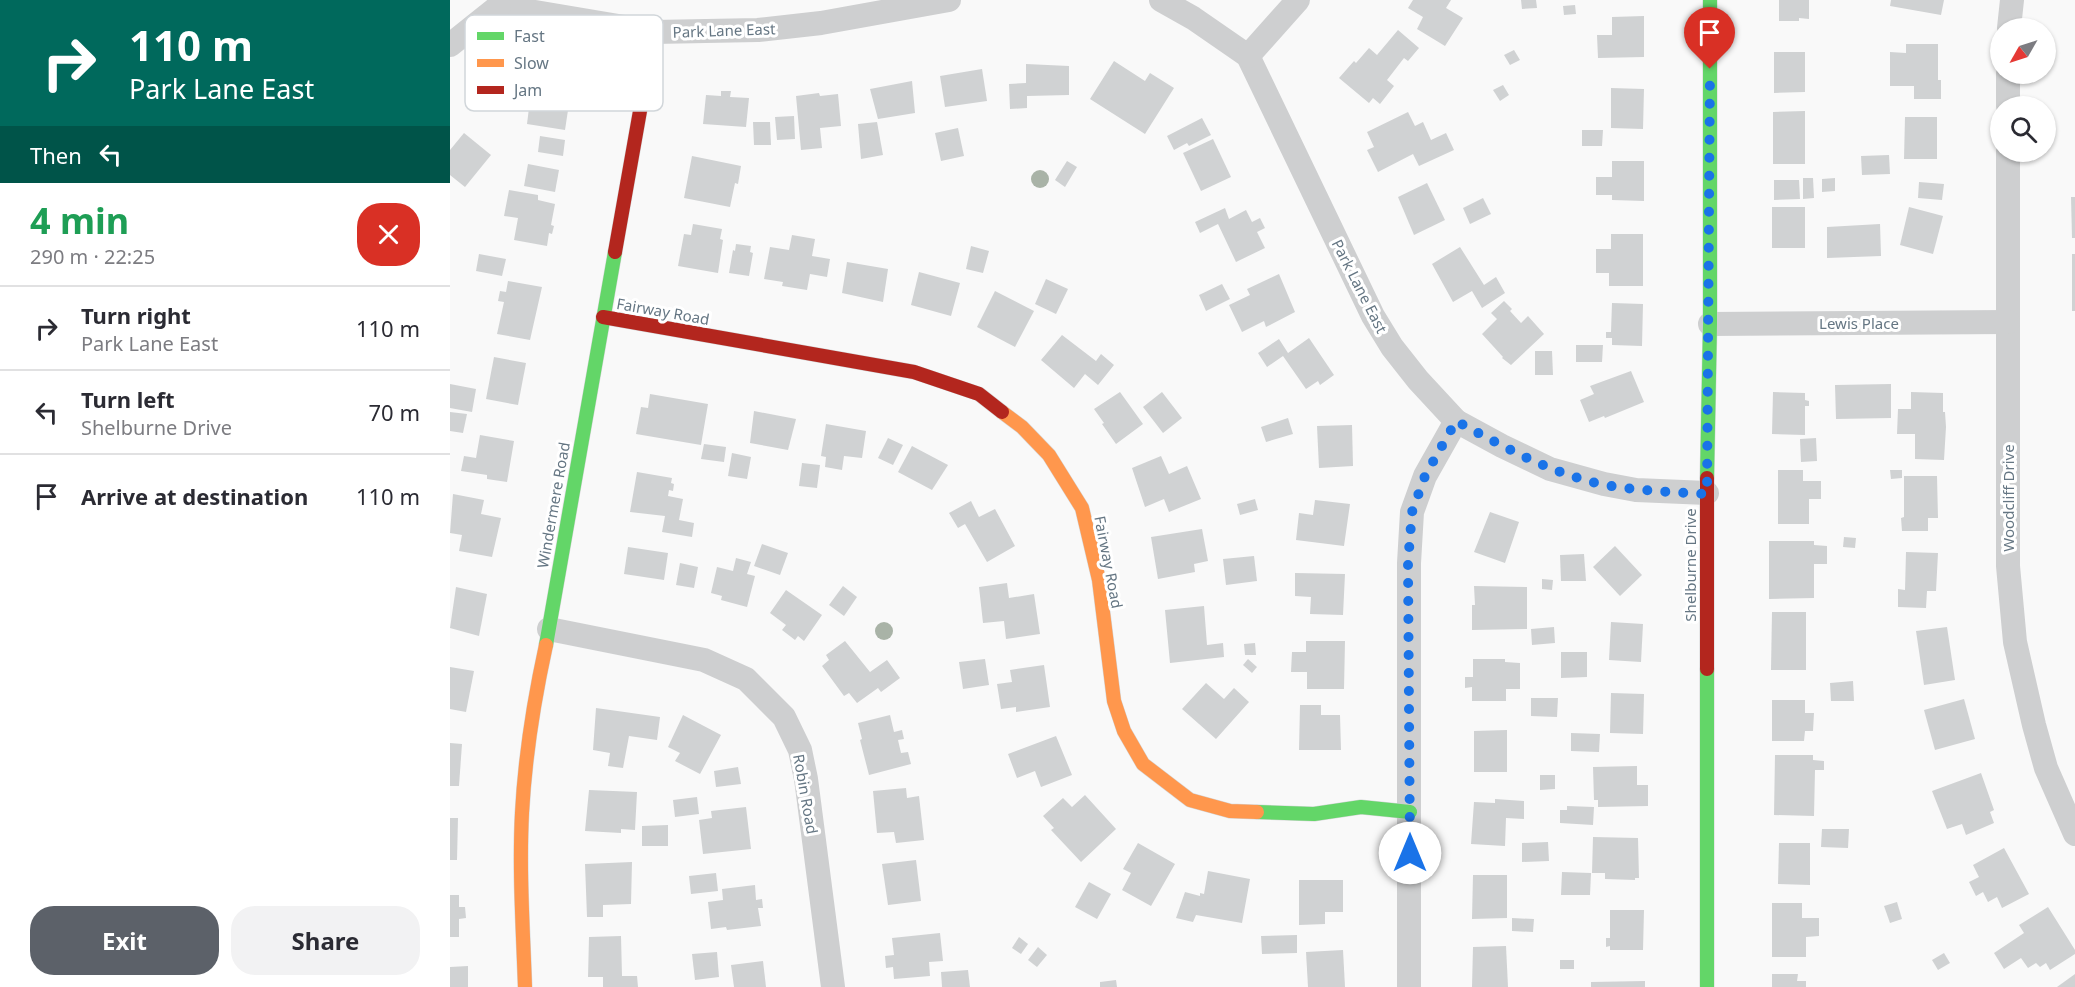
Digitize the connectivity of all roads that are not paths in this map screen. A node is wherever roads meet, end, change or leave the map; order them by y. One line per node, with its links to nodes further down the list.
1 (949, 0): 11 (street, Park Lane East)
2 (1161, 0): 13 (street, Park Lane East)
3 (1298, 0): 13 (street)
4 (1710, 0): 18 (street, Shelburne Drive)
5 (2012, 0): 9 (street)
6 (498, 3): 7 (street); 8 (street, Park Lane East)
7 (484, 15)
8 (563, 15)
9 (2010, 18)
10 (465, 32): 12 (street)
11 (663, 32)
12 (450, 45)
13 (1248, 56): 19 (street, Park Lane East)
14 (640, 111): 16 (street, Windermere Road)
15 (2008, 162): 17 (street, Woodcliff Drive)
16 (603, 317): 21 (street, Windermere Road); 22 (street, Fairway Road)
17 (2008, 322): 18 (street, Lewis Place); 23 (street, Woodcliff Drive)
18 (1710, 324): 20 (street, Shelburne Drive)
19 (1456, 421): 20 (street, Park Lane East); 22 (street)
20 (1707, 494): 27 (street, Shelburne Drive)
21 (549, 629): 24 (street, Windermere Road); 25 (street, Robin Road)
22 (1410, 812): 26 (street)
23 (2075, 834)
24 (525, 987)
25 (833, 987)
26 (1409, 987)
27 (1707, 987)

